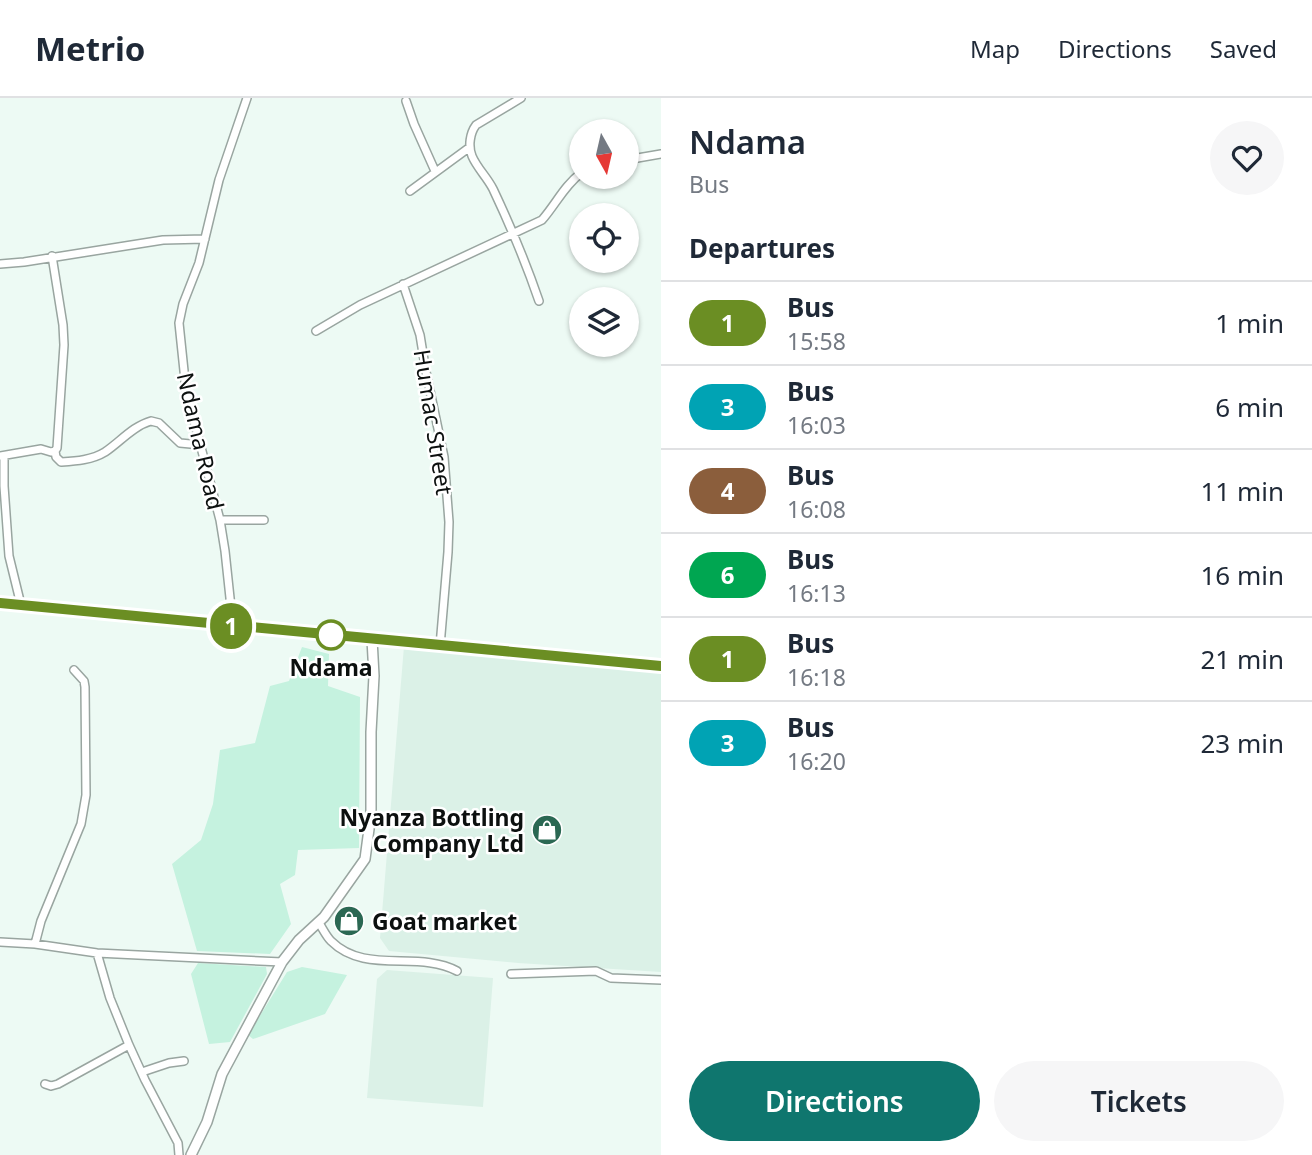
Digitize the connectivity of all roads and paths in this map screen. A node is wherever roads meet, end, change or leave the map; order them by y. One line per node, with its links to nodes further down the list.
1 (247, 98): 12 (street, Ndama Road)
2 (521, 98): 4 (street)
3 (406, 101): 8 (street)
4 (507, 101): 5 (street)
5 (470, 146): 8 (street); 11 (street)
6 (661, 154): 7 (street)
7 (639, 158)
8 (435, 171): 10 (street)
9 (569, 183): 11 (street)
10 (410, 191)
11 (513, 233): 15 (street); 16 (street)
12 (205, 239): 13 (street); 18 (street, Ndama Road)
13 (52, 256): 14 (street); 19 (street)
14 (0, 264)
15 (403, 284): 17 (street); 27 (street, Humac Street)
16 (539, 301)
17 (316, 331)
18 (201, 445): 19 (street); 21 (street, Ndama Road)
19 (55, 451): 20 (street)
20 (2, 456): 24 (street)
21 (219, 520): 22 (street); 25 (street, Ndama Road)
22 (264, 520)
23 (0, 603): 24 (highway)
24 (21, 605): 25 (highway)
25 (233, 626): 26 (highway)
26 (372, 639): 27 (highway); 30 (street)
27 (440, 646): 28 (highway)
28 (661, 666)
29 (75, 670): 32 (street)
30 (319, 923): 34 (street); 35 (street)
31 (0, 942): 32 (street)
32 (35, 944): 33 (street)
33 (97, 953): 34 (street); 38 (street)
34 (282, 962): 43 (street)
35 (457, 971)
36 (511, 974): 37 (street)
37 (661, 979)
38 (129, 1045): 40 (street); 41 (street)
39 (184, 1061): 40 (street)
40 (142, 1072): 42 (street)
41 (45, 1084)
42 (179, 1155)
43 (191, 1155)

